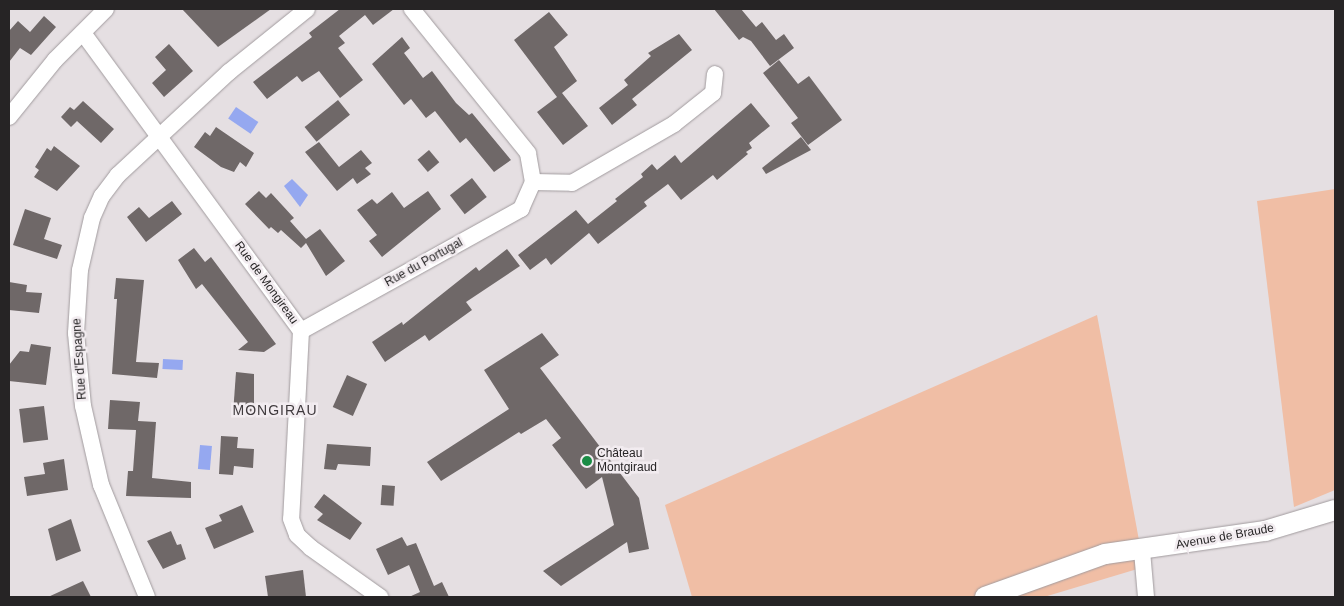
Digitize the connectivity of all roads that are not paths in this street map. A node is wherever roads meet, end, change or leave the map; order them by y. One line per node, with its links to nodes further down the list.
1 (106, 9): 4 (street)
2 (307, 9): 7 (street)
3 (412, 9): 8 (street)
4 (83, 33): 6 (street); 7 (street, Rue de Mongireau)
5 (714, 74): 8 (street)
6 (9, 117)
7 (158, 137): 9 (street, Rue de Mongireau); 12 (street, Rue d'Espagne)
8 (533, 182): 9 (street, Rue du Portugal)
9 (301, 331): 13 (street, Rue de Mongireau)
10 (1335, 510): 11 (street, Avenue de Braude)
11 (1142, 551): 14 (street, Avenue de Braude); 15 (street)
12 (147, 597)
13 (380, 597)
14 (985, 597)
15 (1146, 597)

